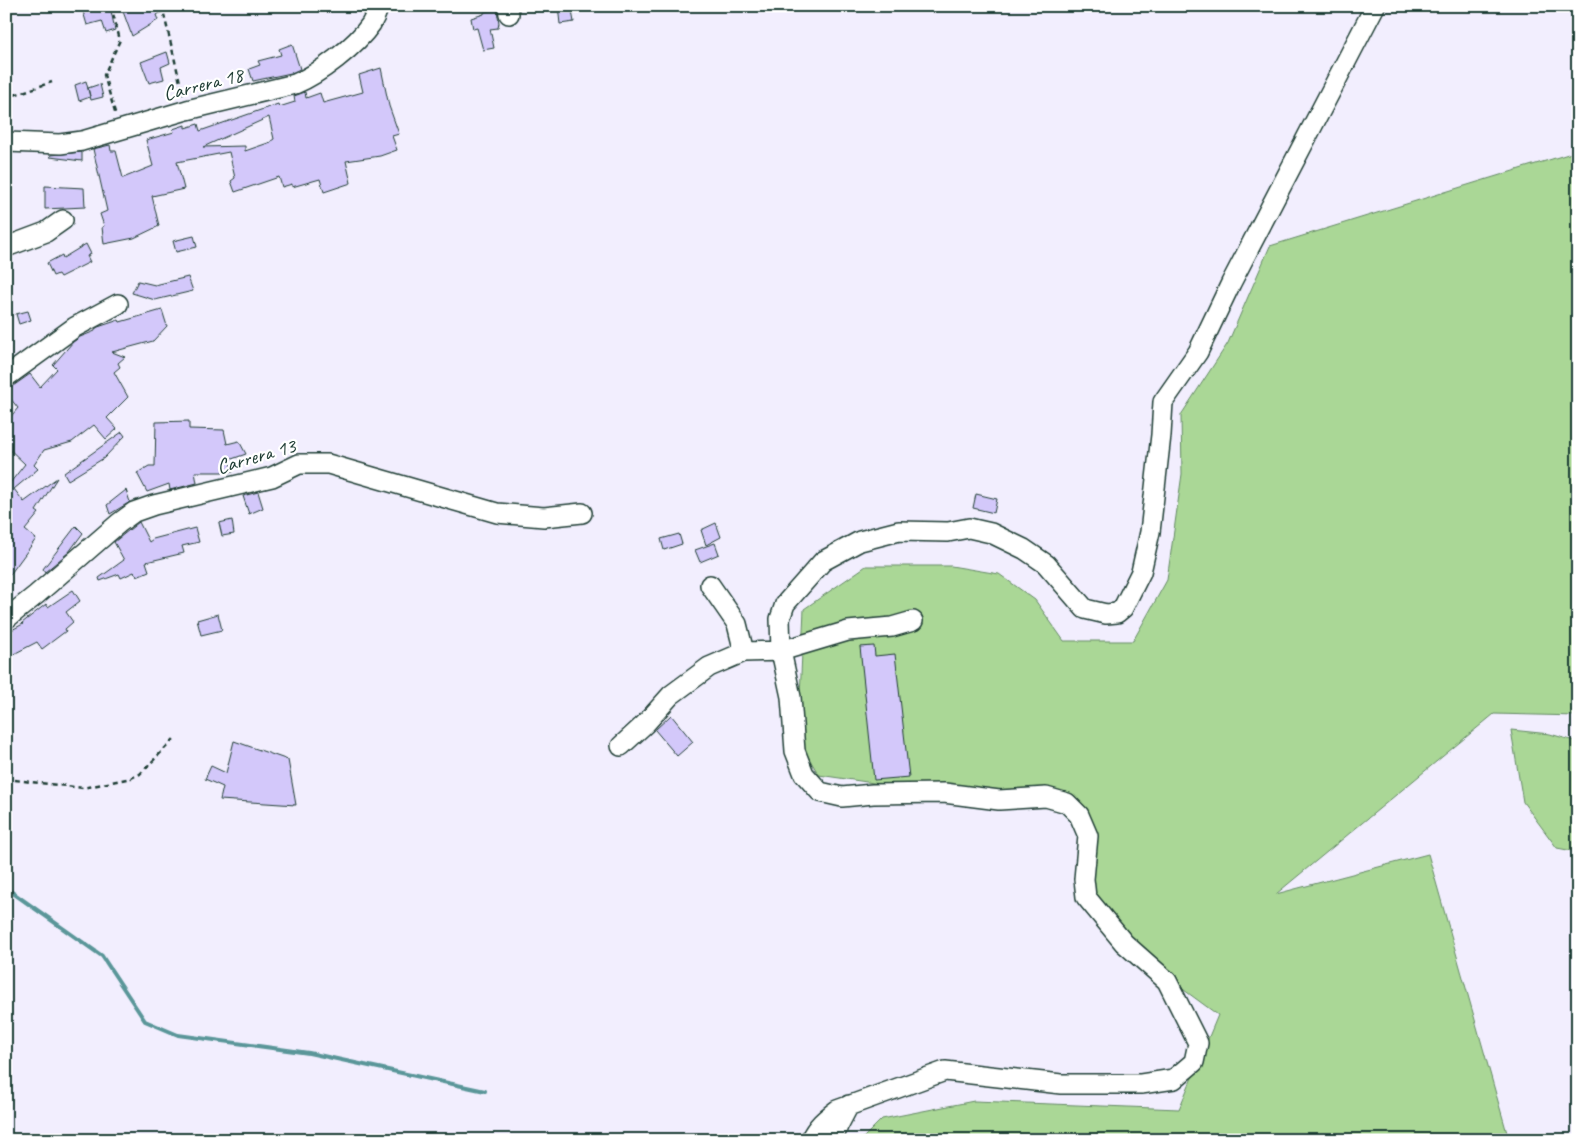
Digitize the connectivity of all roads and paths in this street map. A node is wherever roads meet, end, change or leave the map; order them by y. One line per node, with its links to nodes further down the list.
1 (111, 6): 8 (path)
2 (162, 6): 7 (path)
3 (379, 6): 7 (street, Carrera 18)
4 (1375, 6): 18 (street)
5 (52, 82): 6 (path)
6 (6, 93)
7 (187, 110): 8 (street, Carrera 18)
8 (120, 130): 9 (street, Carrera 18)
9 (6, 142)
10 (63, 220): 11 (street)
11 (6, 247)
12 (118, 304): 13 (street)
13 (6, 377)
14 (582, 513): 16 (street, Carrera 13)
15 (710, 585): 19 (street)
16 (6, 619)
17 (913, 621): 18 (street)
18 (781, 651): 19 (street); 23 (street)
19 (744, 652): 21 (street)
20 (175, 738): 22 (path)
21 (621, 746)
22 (6, 779)
23 (849, 1105): 24 (street); 25 (street)
24 (810, 1140)
25 (833, 1140)

